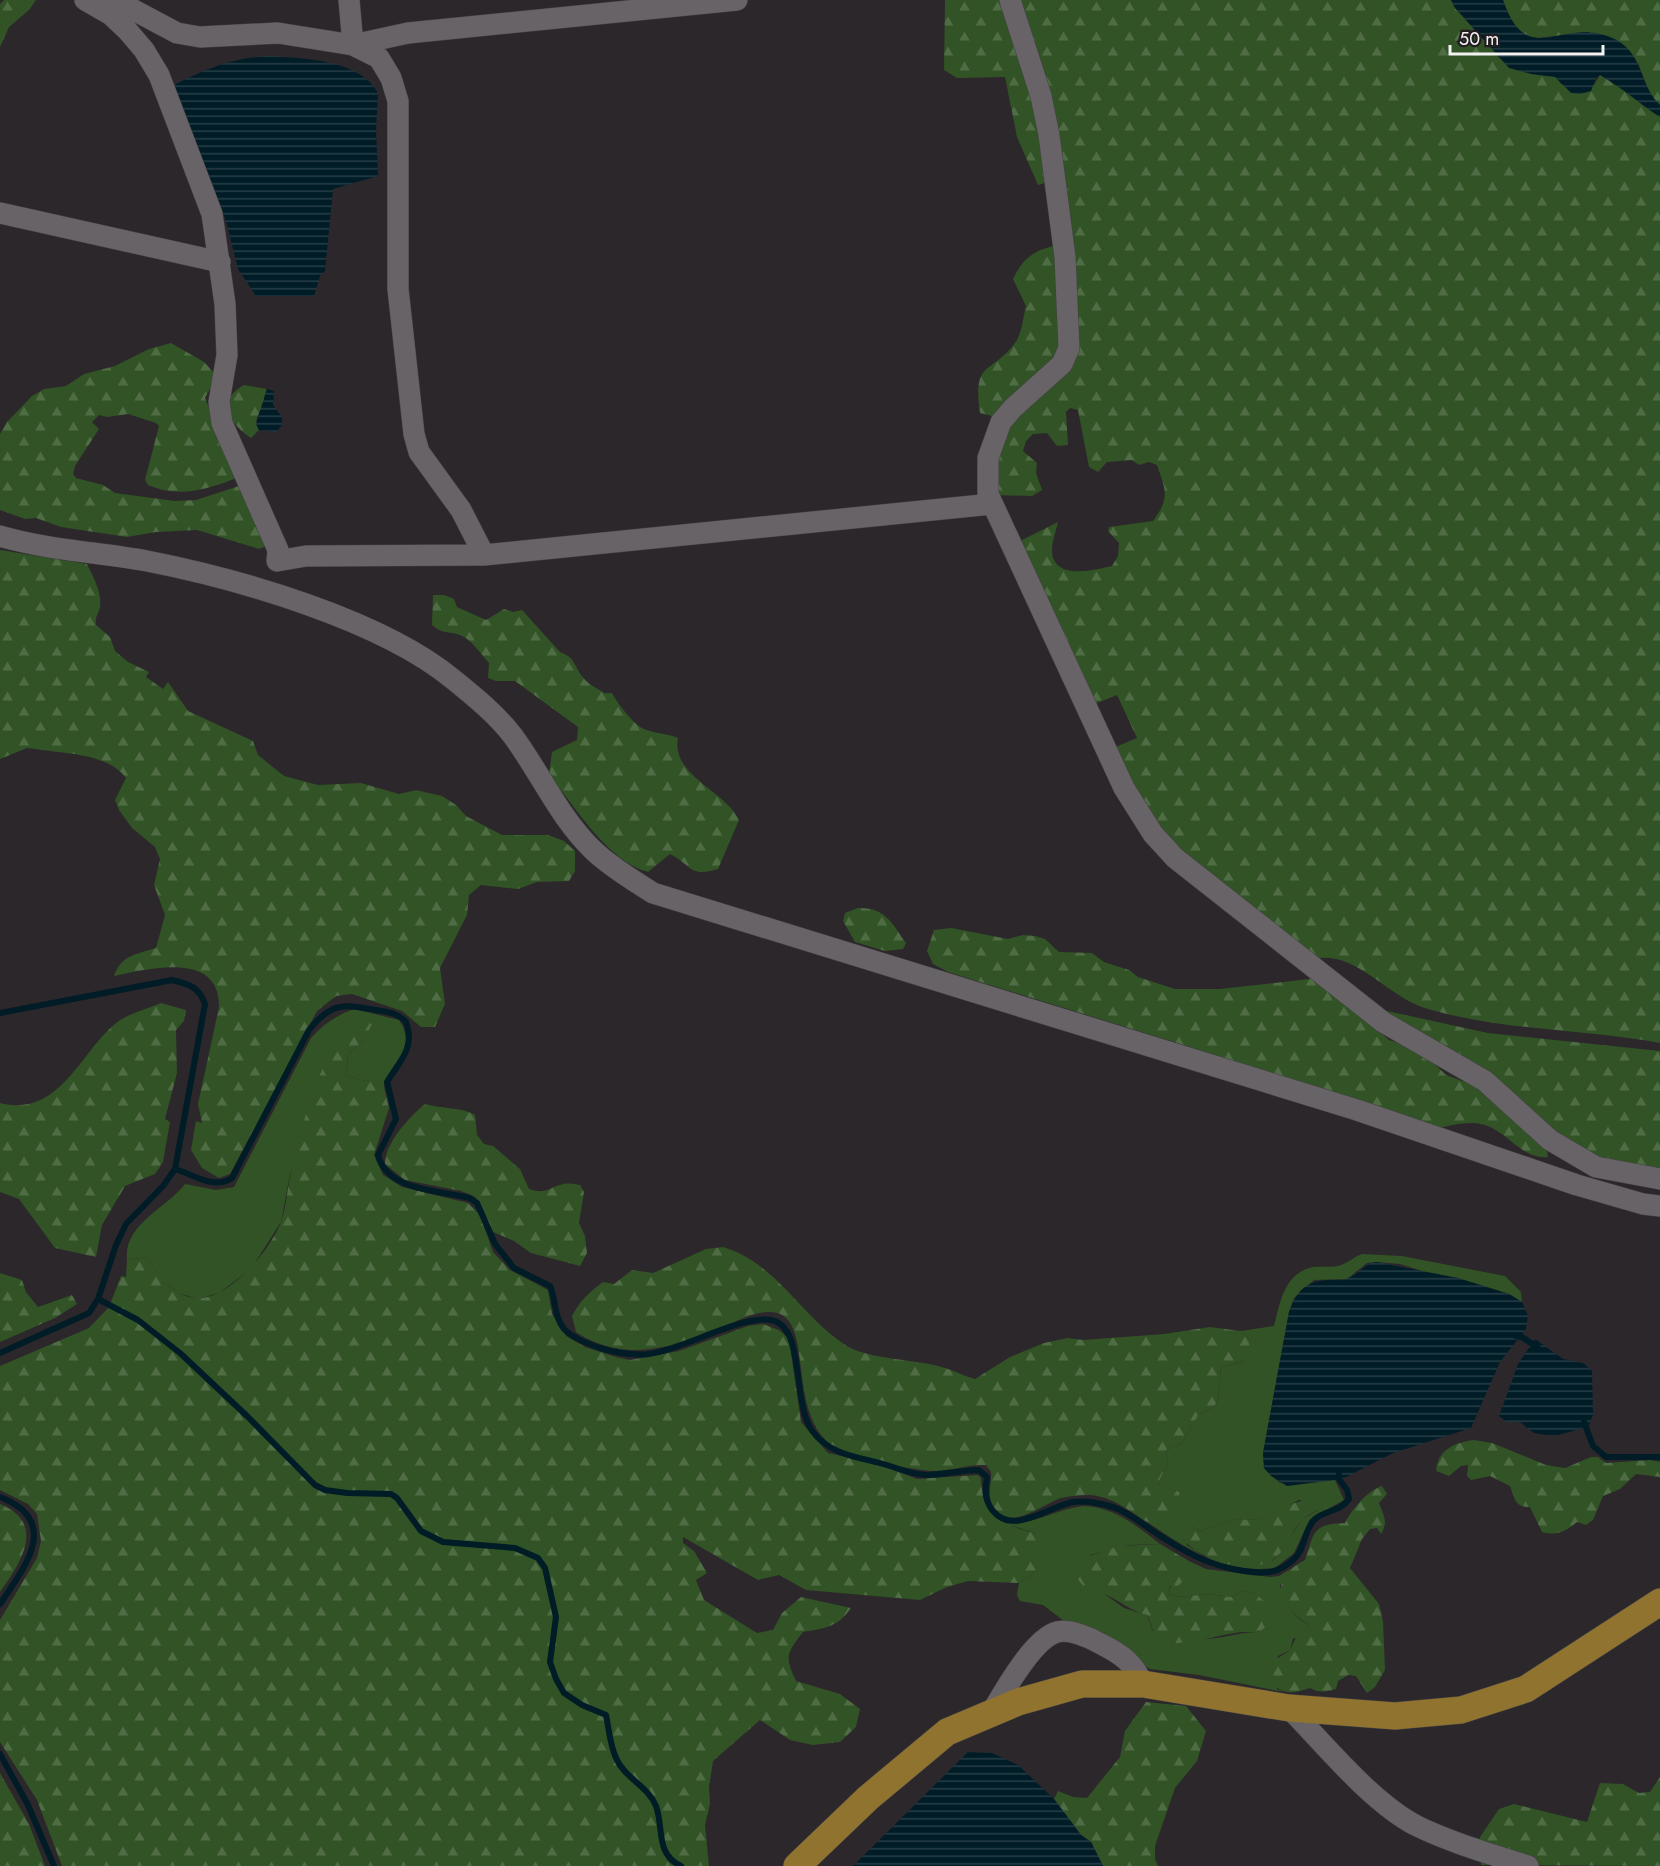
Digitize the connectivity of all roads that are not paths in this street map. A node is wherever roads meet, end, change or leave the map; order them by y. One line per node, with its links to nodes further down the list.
1 (85, 0): 8 (street)
2 (116, 0): 6 (street)
3 (349, 0): 6 (street)
4 (736, 0): 6 (street)
5 (1010, 0): 9 (street)
6 (353, 45): 11 (street)
7 (0, 213): 8 (street)
8 (220, 262): 11 (street)
9 (992, 504): 11 (street); 12 (street)
10 (0, 536): 13 (street)
11 (484, 555)
12 (1660, 1179)
13 (1660, 1206)
14 (1656, 1613): 16 (main road)
15 (1143, 1684): 16 (main road); 17 (main road); 17 (street)
16 (1289, 1708): 19 (street)
17 (993, 1710): 18 (main road)
18 (797, 1866)
19 (1528, 1866)

